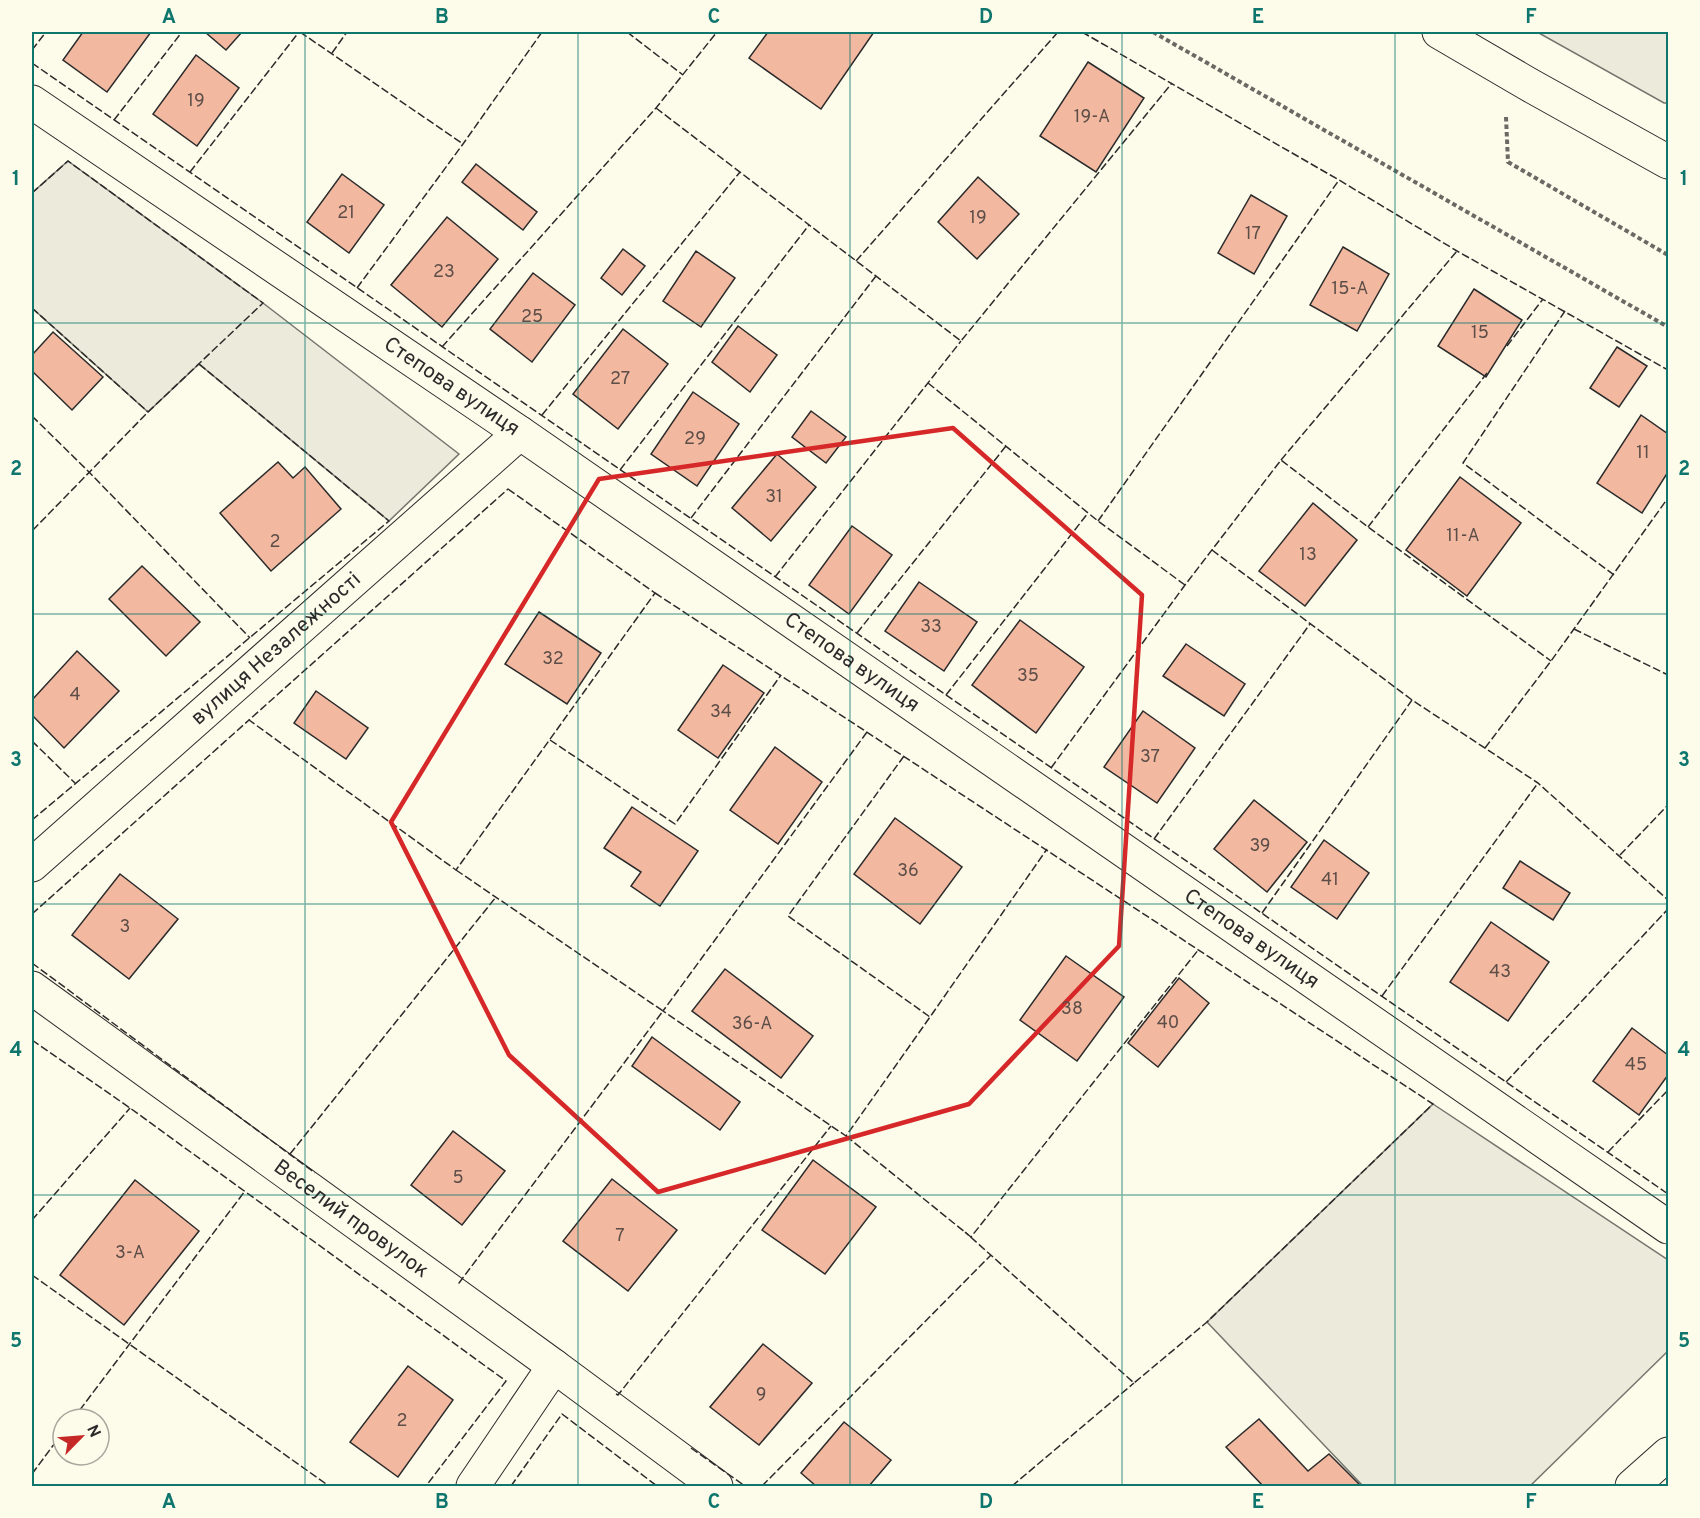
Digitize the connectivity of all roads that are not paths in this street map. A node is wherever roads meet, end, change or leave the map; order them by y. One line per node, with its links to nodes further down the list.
1 (1440, 32): 3 (main road)
2 (34, 107): 4 (main road, Степова вулиця)
3 (1668, 162)
4 (520, 433): 5 (main road, вулиця Незалежності); 7 (main road, Степова вулиця)
5 (32, 865)
6 (32, 988): 8 (main road, Веселий провулок)
7 (1668, 1227)
8 (554, 1366): 10 (main road); 11 (main road, Веселий провулок)
9 (1668, 1454): 12 (main road)
10 (473, 1486)
11 (716, 1486)
12 (1632, 1486)

